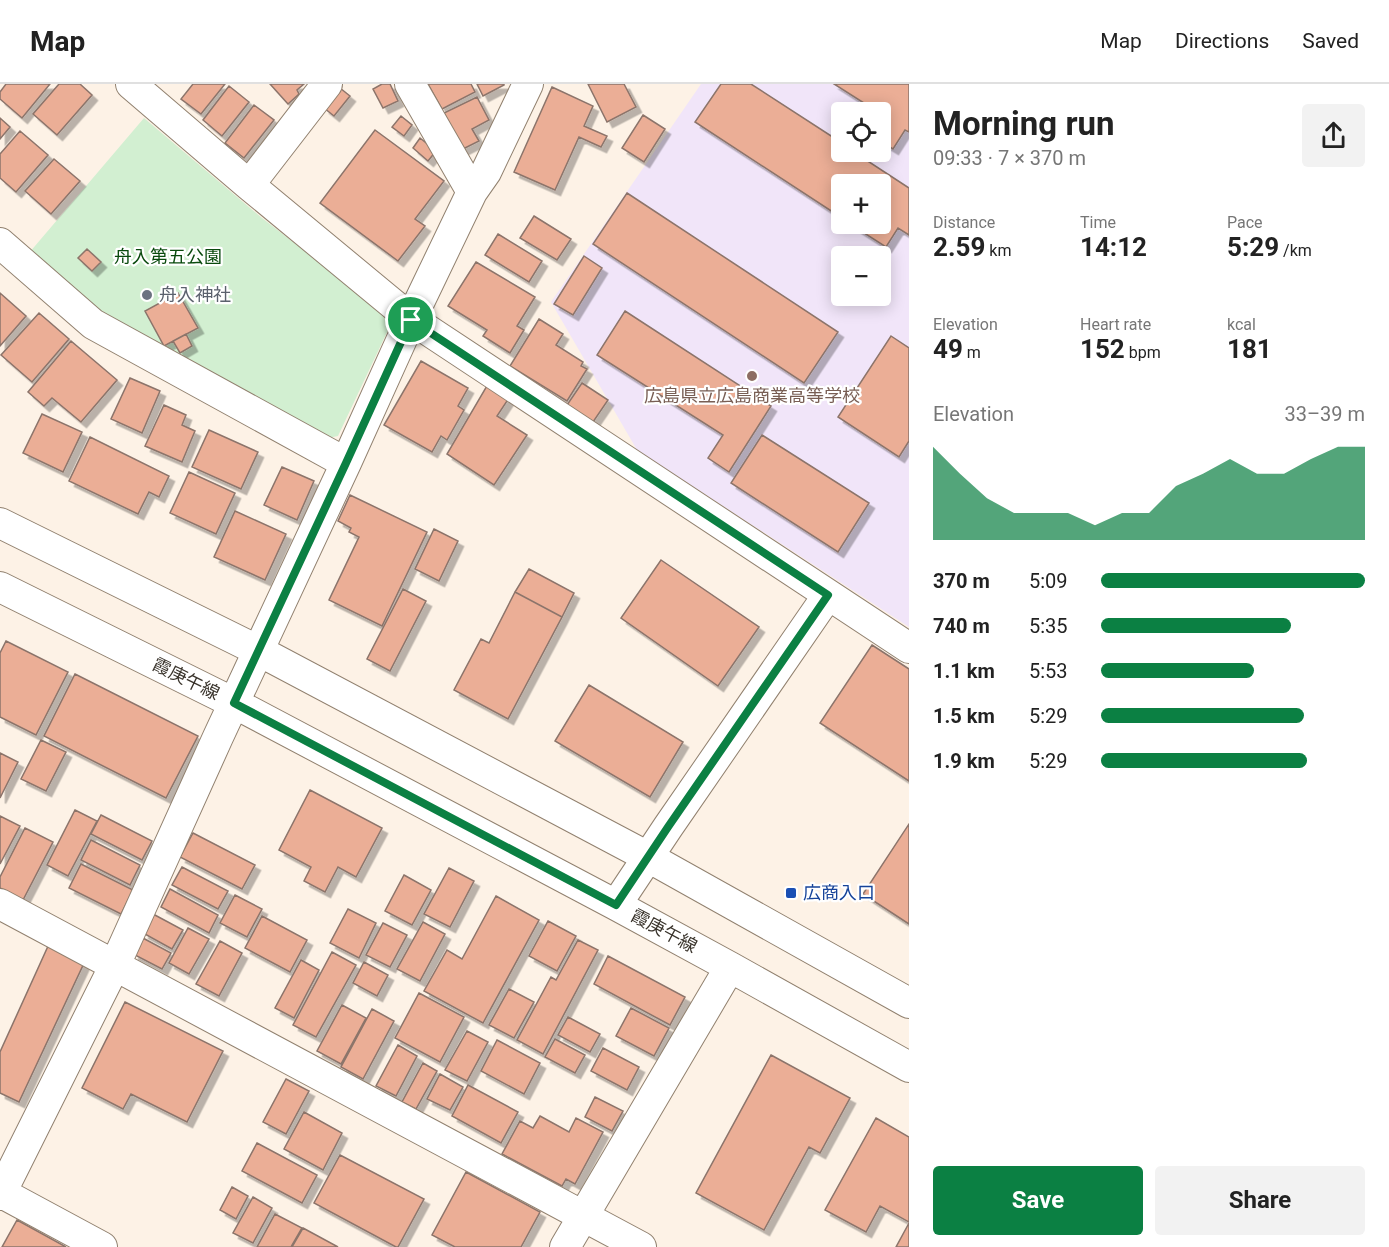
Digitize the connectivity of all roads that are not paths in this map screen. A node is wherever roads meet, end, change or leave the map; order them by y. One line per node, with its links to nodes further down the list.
1 (131, 84): 5 (street)
2 (327, 84): 5 (street)
3 (410, 84): 6 (street)
4 (528, 84): 6 (street)
5 (249, 185): 8 (street)
6 (472, 192): 8 (street)
7 (0, 243): 9 (street)
8 (411, 320): 9 (street); 12 (street)
9 (346, 463): 14 (street)
10 (0, 522): 14 (street)
11 (0, 587): 15 (street, 霞庚午線)
12 (828, 595): 13 (street); 16 (street)
13 (909, 648)
14 (259, 651): 15 (street); 16 (street)
15 (234, 703): 18 (street, 霞庚午線); 19 (street)
16 (648, 857): 18 (street); 21 (street)
17 (0, 904): 19 (street)
18 (616, 905): 20 (street, 霞庚午線)
19 (116, 965): 23 (street); 24 (street)
20 (730, 967): 22 (street, 霞庚午線); 24 (street)
21 (909, 1003)
22 (909, 1067)
23 (0, 1193): 25 (street)
24 (582, 1216): 26 (street); 27 (street)
25 (102, 1247)
26 (565, 1247)
27 (641, 1247)

